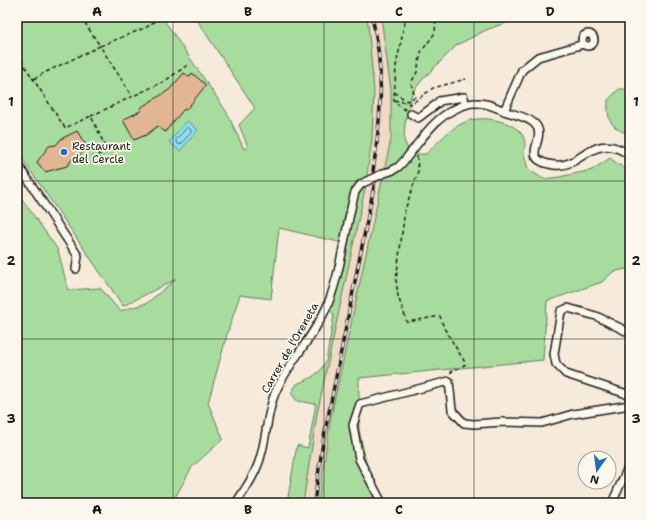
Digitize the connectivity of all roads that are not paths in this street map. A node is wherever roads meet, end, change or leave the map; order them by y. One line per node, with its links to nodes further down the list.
1 (584, 44): 3 (street)
2 (465, 104): 3 (street); 4 (street); 12 (street, Carrer de l'Oreneta, bridge)
3 (504, 111): 5 (street)
4 (412, 114)
5 (630, 155)
6 (17, 162): 7 (street)
7 (76, 269)
8 (630, 332): 9 (street)
9 (630, 396)
10 (630, 405): 13 (street)
11 (630, 463): 14 (street)
12 (236, 503)
13 (382, 503)
14 (612, 503)

